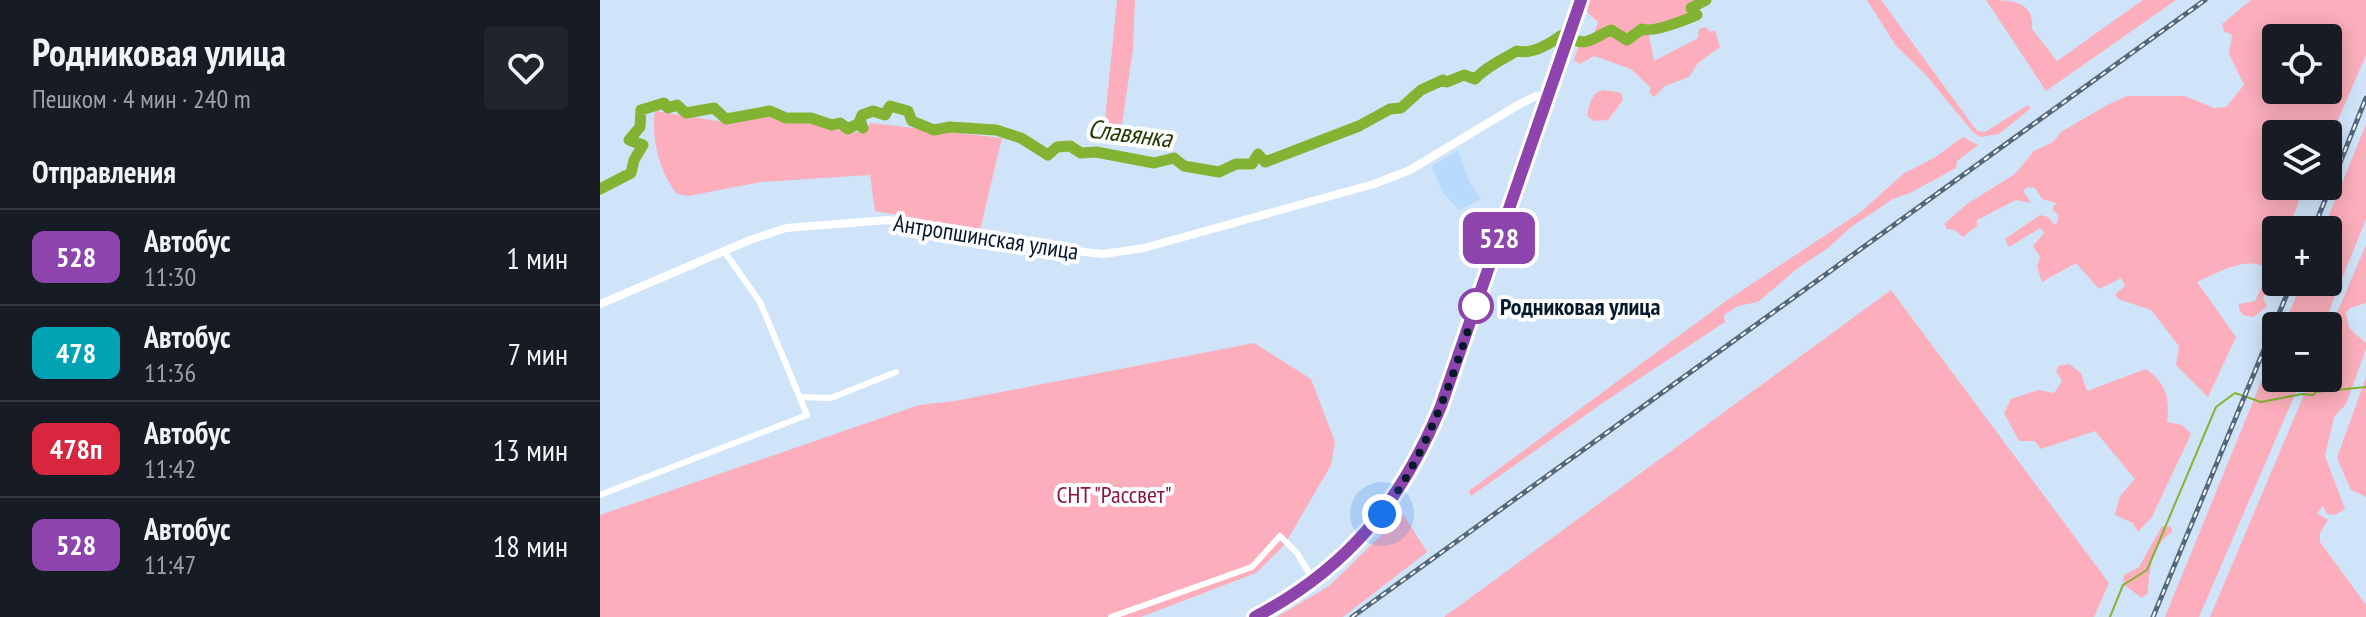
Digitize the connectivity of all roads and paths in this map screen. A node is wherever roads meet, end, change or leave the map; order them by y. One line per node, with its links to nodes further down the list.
1 (1581, 0): 2 (street)
2 (1547, 97): 3 (street, Антропшинская улица); 8 (street)
3 (724, 251): 4 (street, Антропшинская улица); 6 (street)
4 (600, 304)
5 (896, 372): 6 (street)
6 (801, 397): 7 (street)
7 (600, 495)
8 (1314, 581): 9 (street); 10 (street)
9 (1111, 617)
10 (1255, 617)

